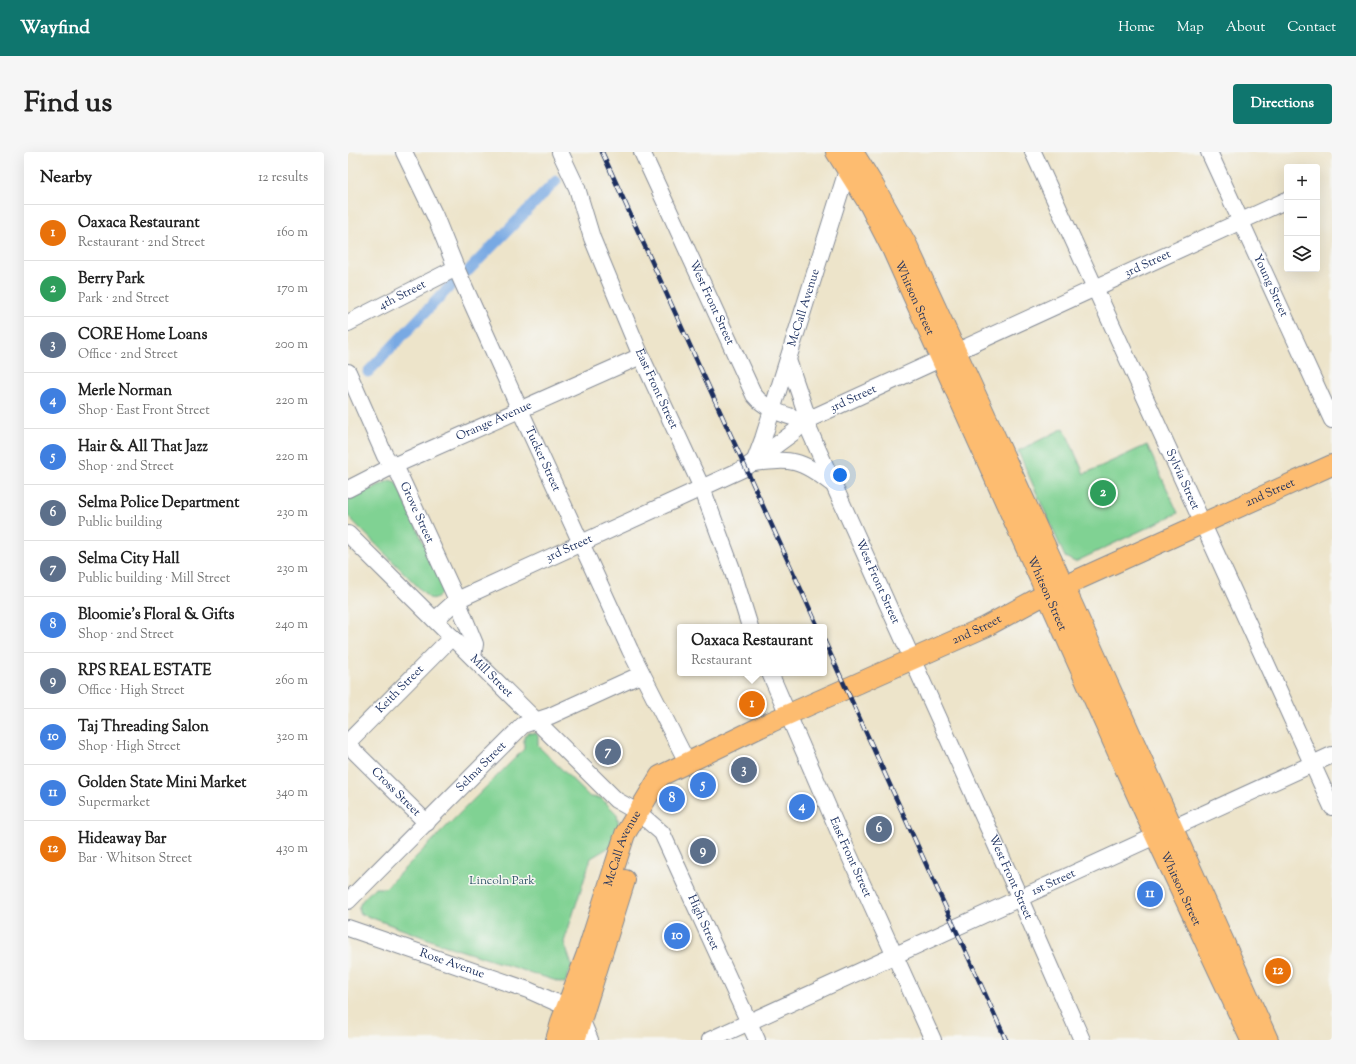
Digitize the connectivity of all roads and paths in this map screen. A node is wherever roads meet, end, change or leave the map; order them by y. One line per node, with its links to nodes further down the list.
1 (404, 152): 10 (street, Tucker Street)
2 (560, 152): 14 (street, East Front Street)
3 (642, 152): 18 (street, West Front Street)
4 (836, 152): 7 (main road, Whitson Street)
5 (1032, 152): 11 (street, Sylvia Street)
6 (1209, 152): 9 (street, Young Street)
7 (851, 158): 13 (main road, Whitson Street); 15 (street, McCall Avenue)
8 (1284, 201): 9 (street, 3rd Street)
9 (1240, 221): 11 (street, 3rd Street); 19 (street, Young Street)
10 (456, 268): 12 (street, 4th Street); 17 (street, Tucker Street)
11 (1094, 288): 13 (street, 3rd Street); 27 (street, Sylvia Street)
12 (348, 323)
13 (948, 354): 20 (street, 3rd Street); 30 (main road, Whitson Street)
14 (641, 356): 17 (street, Orange Avenue); 25 (street, East Front Street)
15 (788, 360): 18 (street, McCall Avenue); 20 (street)
16 (348, 372): 23 (street, Grove Street)
17 (520, 410): 23 (street, Orange Avenue); 29 (street, Tucker Street)
18 (772, 410): 20 (street, West Front Street); 21 (street, McCall Avenue)
19 (1332, 420)
20 (805, 421): 21 (street, 3rd Street); 24 (street, West Front Street)
21 (753, 464): 24 (street); 25 (street, 3rd Street)
22 (1332, 465): 27 (main road, 2nd Street)
23 (393, 466): 26 (street, Orange Avenue); 31 (street, Grove Street)
24 (832, 484): 36 (street, West Front Street)
25 (702, 488): 29 (street, 3rd Street); 33 (street, East Front Street)
26 (348, 489)
27 (1202, 523): 30 (main road, 2nd Street); 45 (street, Sylvia Street)
28 (348, 534): 32 (street, Mill Street)
29 (582, 543): 31 (street, 3rd Street); 37 (street, Tucker Street)
30 (1055, 590): 36 (main road, 2nd Street); 49 (main road, Whitson Street)
31 (457, 600): 32 (street, 3rd Street); 35 (street, Grove Street)
32 (435, 620): 34 (street, Mill Street)
33 (749, 624)
34 (452, 637): 35 (street, Mill Street); 41 (street, Keith Street)
35 (473, 657): 40 (street, Mill Street)
36 (913, 658): 39 (main road, 2nd Street); 50 (street, West Front Street)
37 (642, 674): 40 (street, Selma Street); 44 (street, Tucker Street)
38 (771, 676): 39 (street, East Front Street)
39 (788, 714): 44 (main road, 2nd Street); 53 (street, East Front Street)
40 (535, 720): 47 (street, Mill Street); 48 (street, Selma Street)
41 (348, 742)
42 (348, 745): 48 (street, Cross Street)
43 (1332, 755): 45 (street, 1st Street)
44 (686, 762): 47 (main road, 2nd Street)
45 (1312, 764): 46 (street, Sylvia Street); 49 (street, 1st Street)
46 (1332, 807)
47 (639, 813): 54 (main road, McCall Avenue); 55 (street, High Street); 56 (main road, McCall Avenue)
48 (427, 823): 51 (street, Selma Street)
49 (1165, 833): 50 (street, 1st Street); 62 (main road, Whitson Street); 63 (main road, Whitson Street)
50 (1020, 899): 53 (street, 1st Street); 61 (street, West Front Street)
51 (348, 901)
52 (348, 928): 54 (street, Rose Avenue)
53 (895, 956): 55 (street, 1st Street); 60 (street, East Front Street)
54 (561, 1008): 56 (street); 57 (main road, McCall Avenue)
55 (749, 1023): 58 (street, 1st Street); 59 (street, High Street)
56 (580, 1036)
57 (556, 1040)
58 (710, 1040)
59 (757, 1040)
60 (933, 1040)
61 (1082, 1040)
62 (1251, 1040)
63 (1268, 1040)

